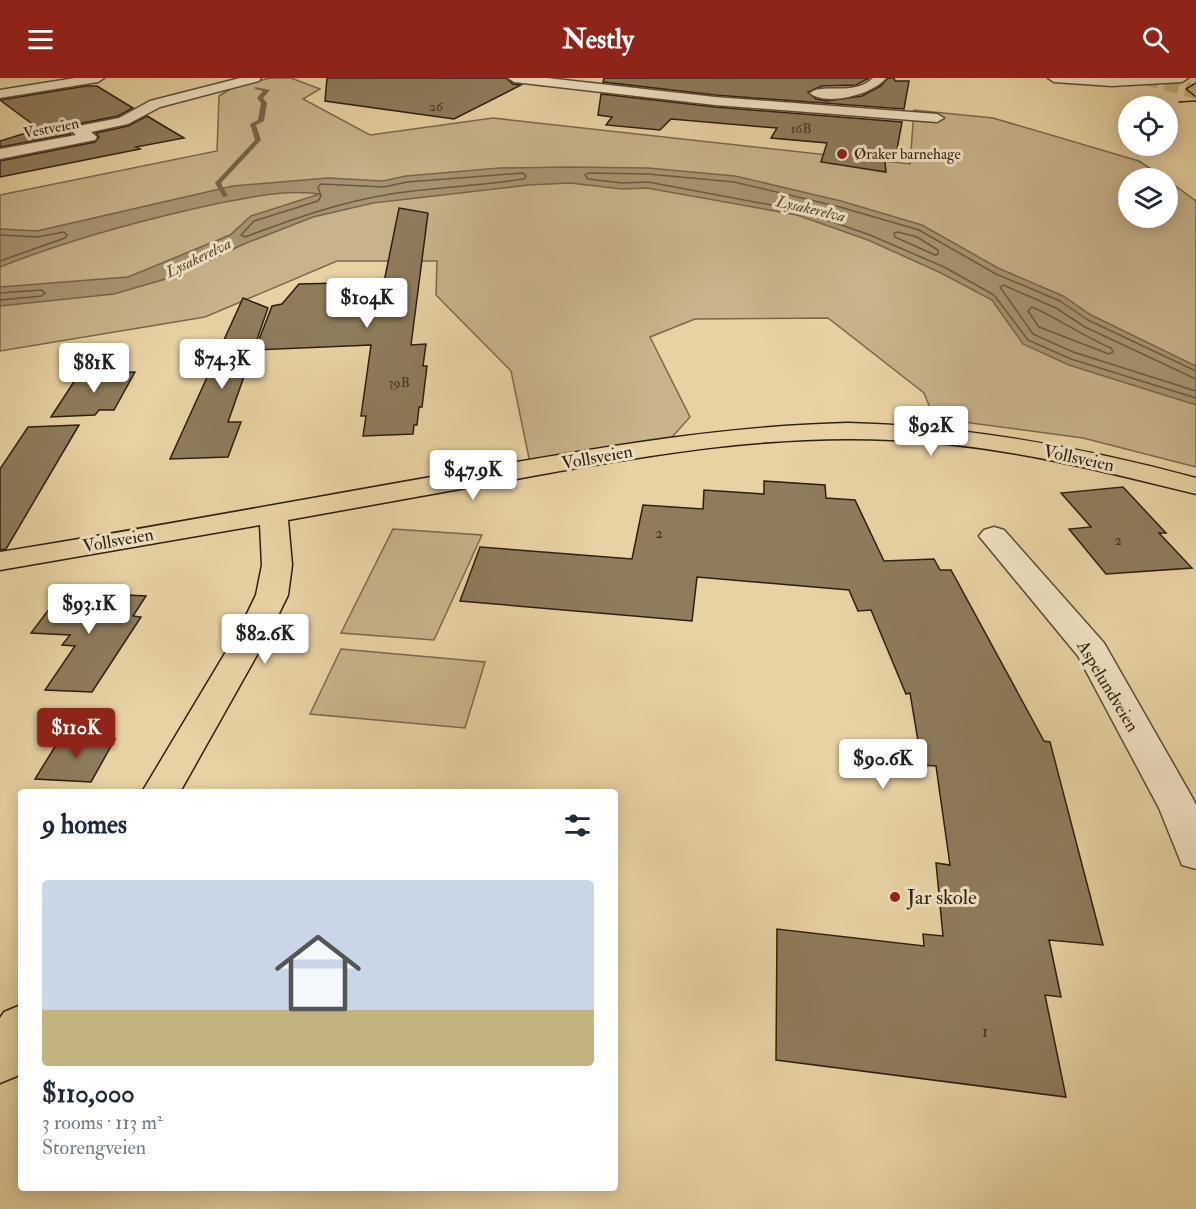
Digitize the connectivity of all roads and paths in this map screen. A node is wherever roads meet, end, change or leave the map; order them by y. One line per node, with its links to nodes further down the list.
1 (16, 78): 10 (street)
2 (98, 78): 10 (street)
3 (255, 78): 16 (street, Vestveien)
4 (514, 78): 14 (street)
5 (630, 78): 9 (street)
6 (880, 78): 12 (street)
7 (1054, 78): 8 (street)
8 (1182, 78)
9 (680, 83)
10 (30, 89): 13 (street)
11 (772, 91): 14 (street)
12 (801, 93)
13 (0, 94)
14 (759, 105): 15 (street)
15 (937, 118)
16 (0, 154)
17 (1196, 486): 18 (main road, Vollsveien)
18 (273, 513): 20 (main road, Vollsveien); 21 (main road)
19 (993, 536): 22 (street, Aspelundveien)
20 (0, 561)
21 (163, 789)
22 (1196, 853)
23 (18, 1032): 24 (main road)
24 (0, 1060)

